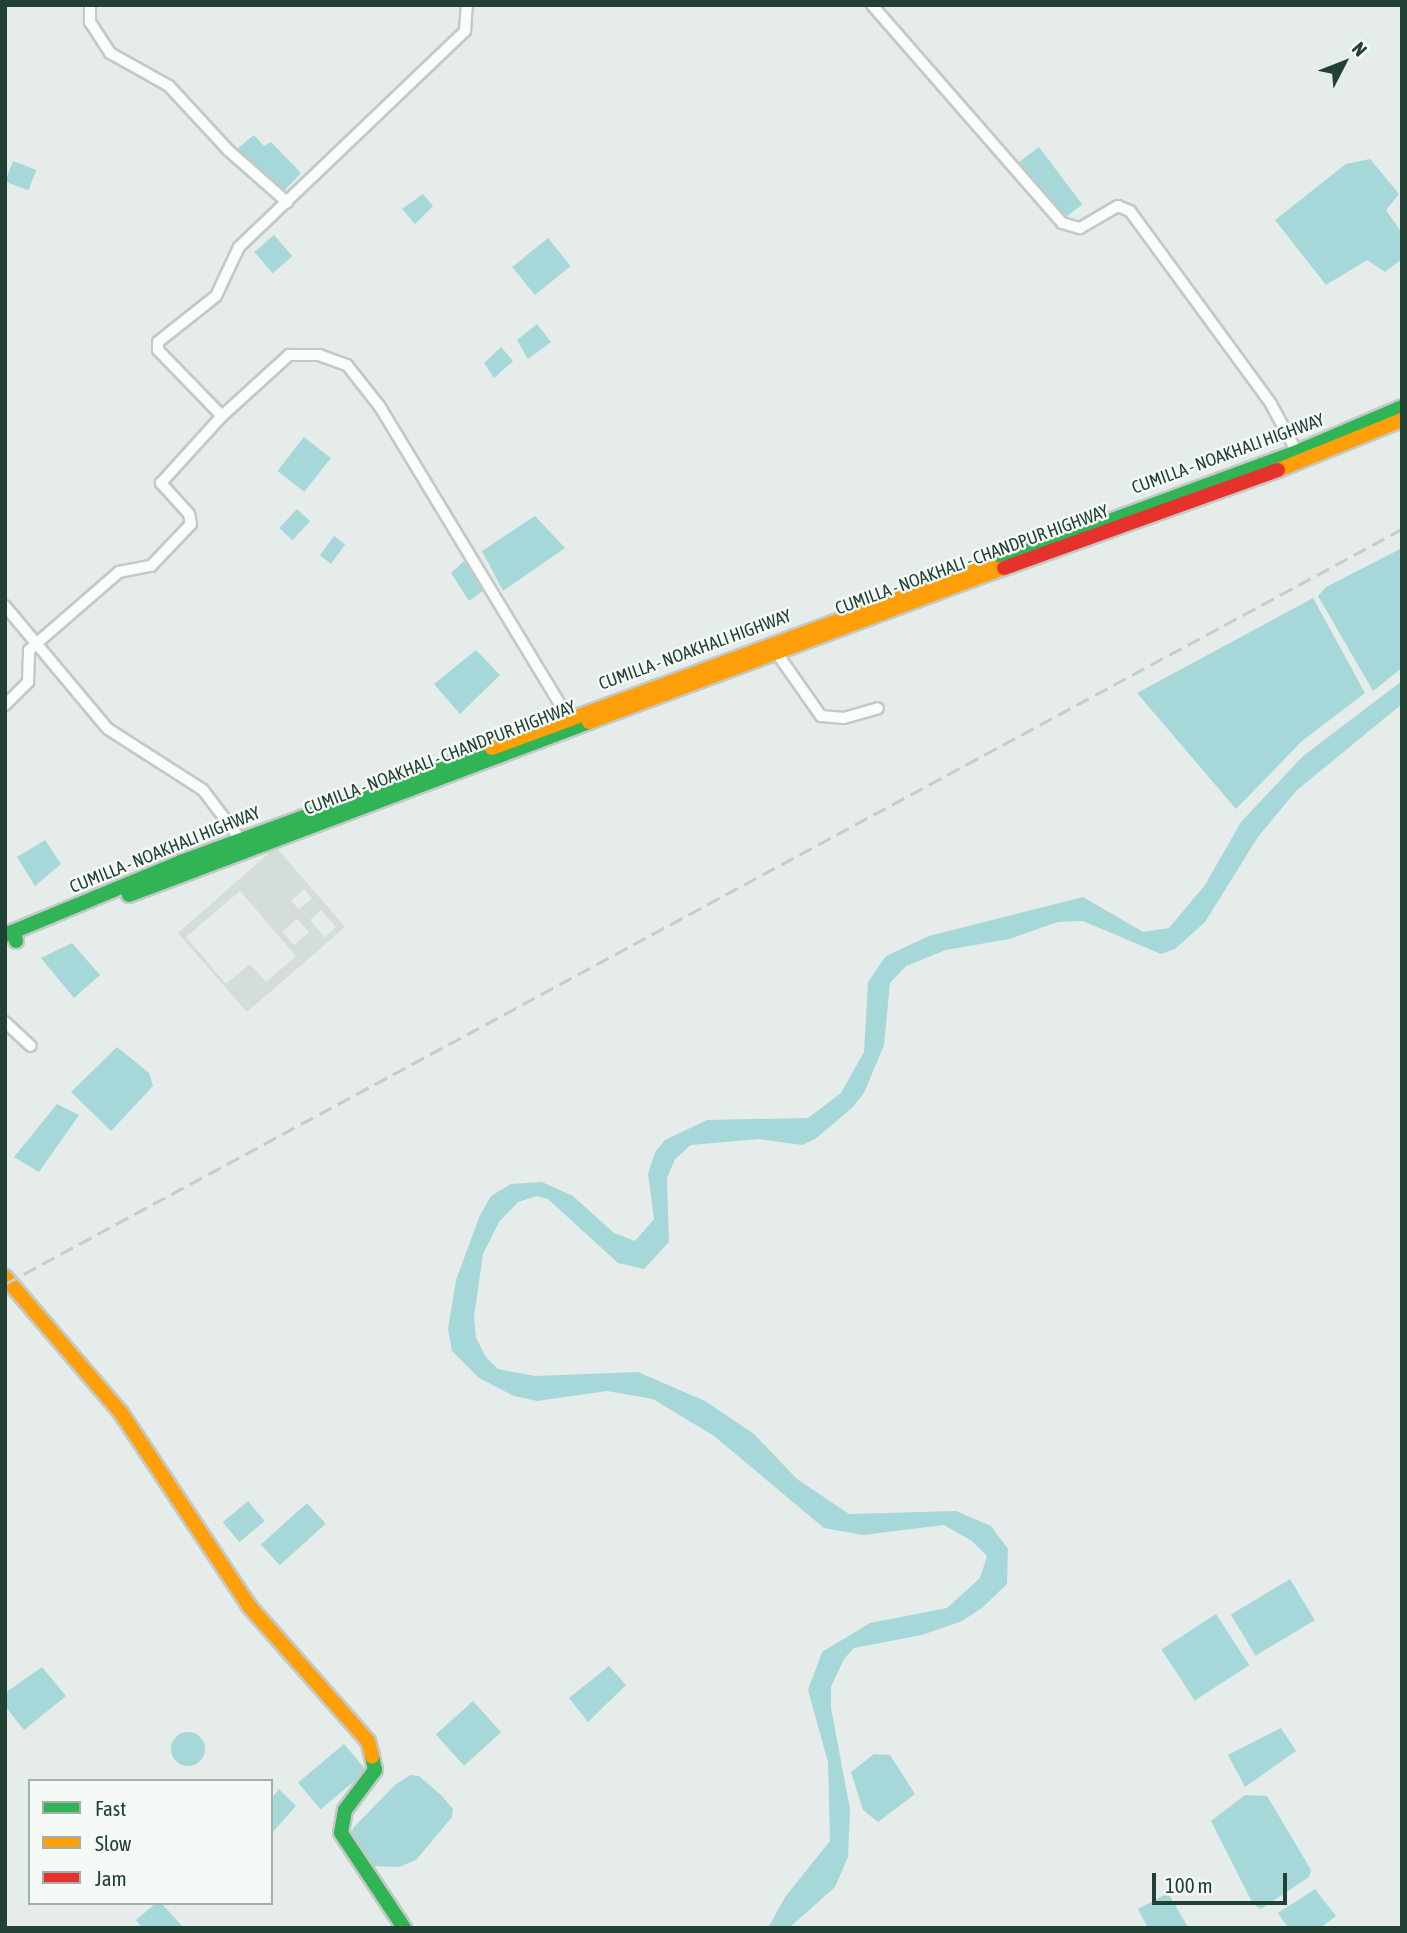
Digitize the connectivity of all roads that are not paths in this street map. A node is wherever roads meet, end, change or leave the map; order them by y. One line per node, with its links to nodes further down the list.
1 (90, 5): 4 (street)
2 (467, 5): 4 (street)
3 (872, 5): 8 (street)
4 (287, 202): 6 (street)
5 (1402, 407): 8 (main road, CUMILLA - NOAKHALI HIGHWAY)
6 (222, 416): 11 (street); 15 (street)
7 (1402, 420): 9 (main road, CUMILLA - NOAKHALI - CHANDPUR HIGHWAY)
8 (1297, 452): 9 (main road, CUMILLA - NOAKHALI HIGHWAY)
9 (1189, 496): 12 (main road, CUMILLA - NOAKHALI - CHANDPUR HIGHWAY); 15 (main road, CUMILLA - NOAKHALI HIGHWAY)
10 (5, 606): 11 (street)
11 (37, 643): 13 (street); 16 (street)
12 (776, 652): 14 (street); 17 (main road, CUMILLA - NOAKHALI - CHANDPUR HIGHWAY)
13 (5, 705)
14 (878, 708)
15 (568, 718): 16 (main road, CUMILLA - NOAKHALI HIGHWAY)
16 (241, 840): 17 (main road, CUMILLA - NOAKHALI HIGHWAY)
17 (10, 939)
18 (5, 1022): 19 (street)
19 (31, 1046)
20 (5, 1277): 21 (main road)
21 (404, 1928)

